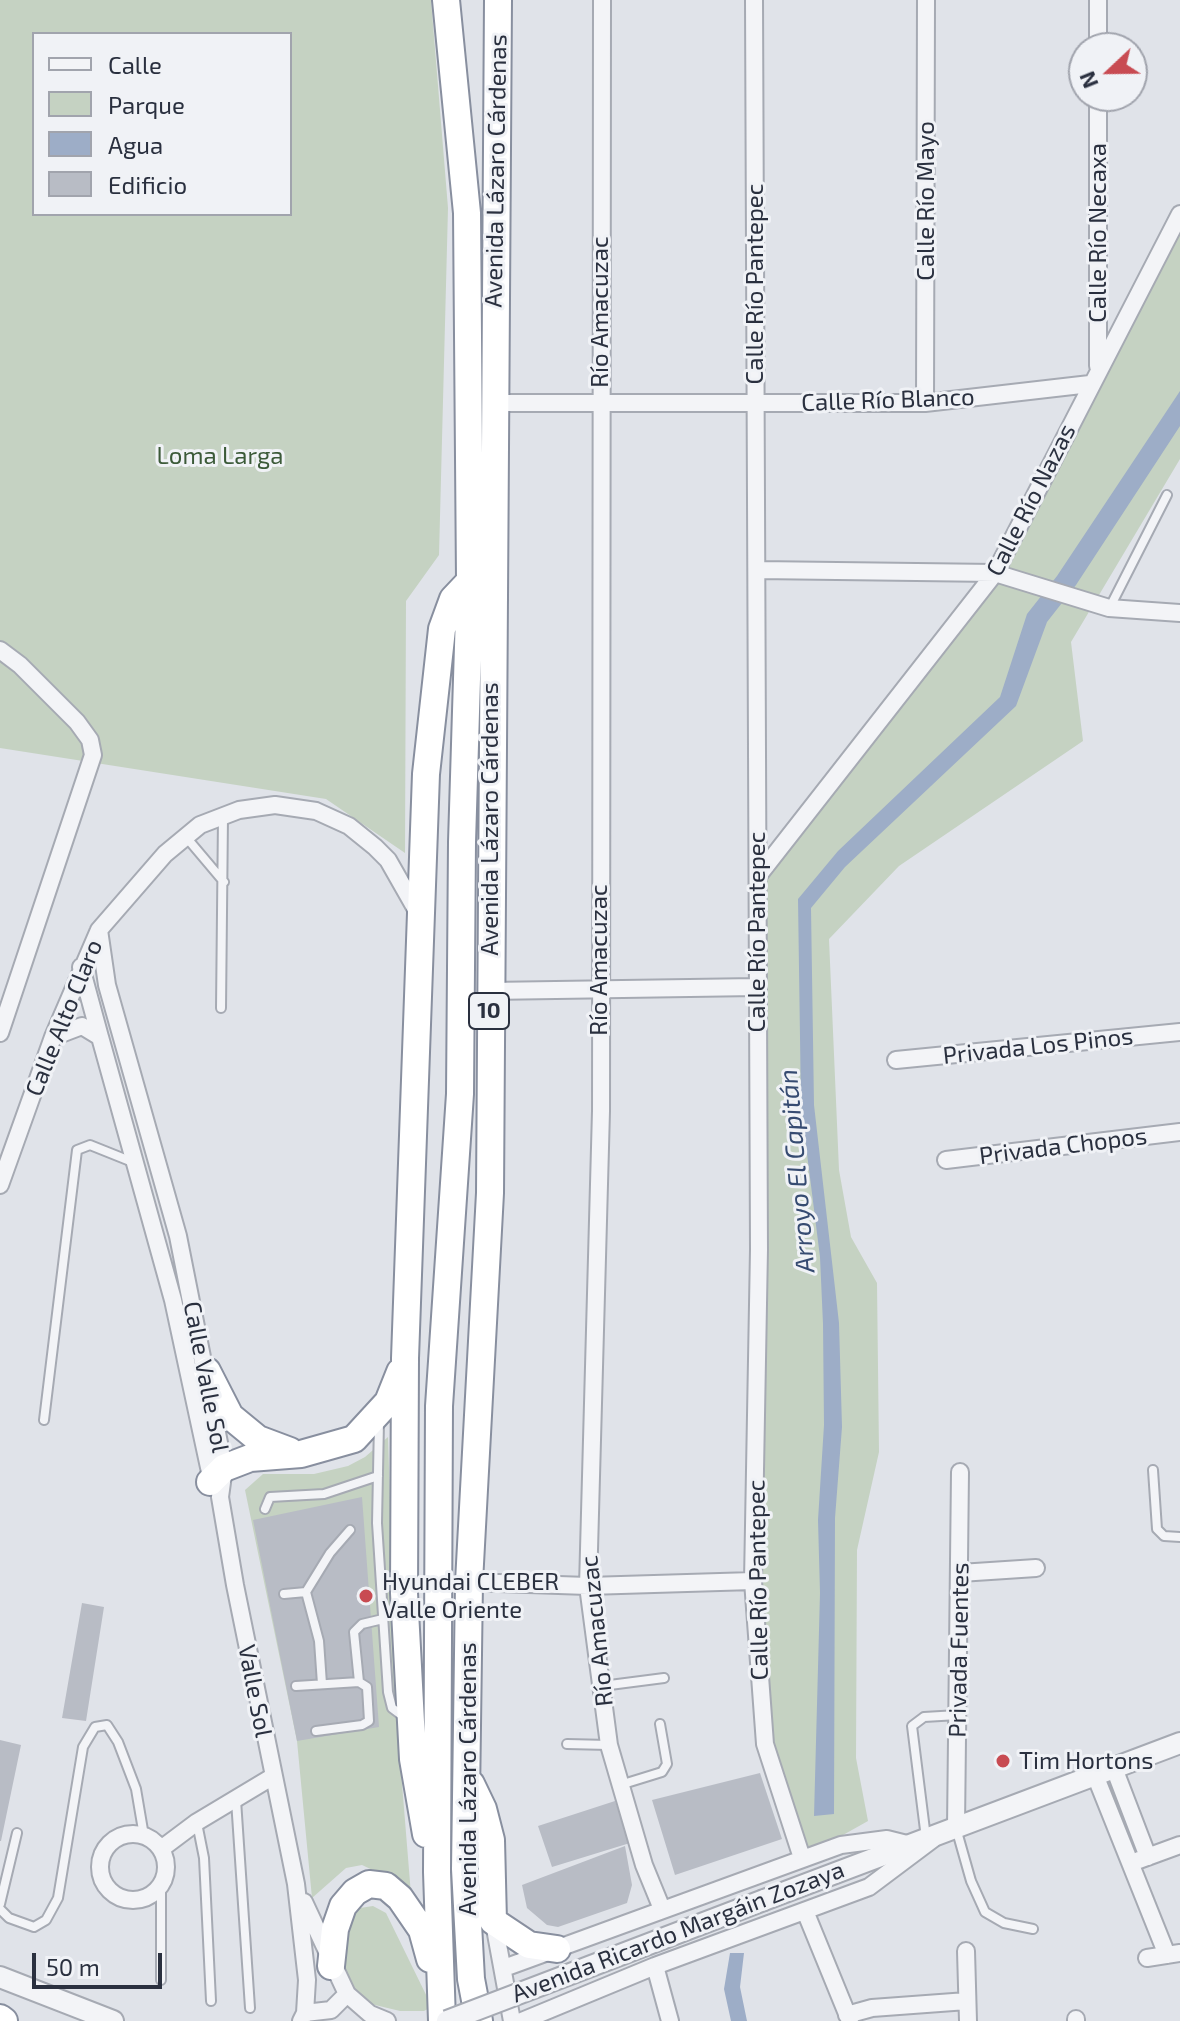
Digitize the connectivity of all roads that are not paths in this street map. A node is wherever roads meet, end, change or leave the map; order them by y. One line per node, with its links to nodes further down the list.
1 (484, 0): 9 (highway)
2 (498, 0): 9 (highway, Avenida Lázaro Cárdenas / 10)
3 (602, 0): 15 (street, Río Amacuzac)
4 (754, 0): 16 (street, Calle Río Pantepec)
5 (926, 0): 14 (street, Calle Río Mayo)
6 (1098, 0): 8 (street)
7 (452, 8): 20 (highway, Avenida Lázaro Cárdenas / 10)
8 (1098, 32)
9 (496, 109): 13 (highway, Avenida Lázaro Cárdenas / 10)
10 (1098, 112): 12 (street, Calle Río Necaxa)
11 (1180, 214): 12 (street, Calle Río Nazas)
12 (1094, 377): 14 (street, Calle Río Blanco); 19 (street, Calle Río Nazas)
13 (492, 403): 15 (street, Calle Río Blanco); 33 (highway, Avenida Lázaro Cárdenas / 10)
14 (925, 403): 16 (street, Calle Río Blanco)
15 (600, 404): 16 (street, Calle Río Blanco); 32 (street, Río Amacuzac)
16 (756, 404): 18 (street, Calle Río Pantepec)
17 (1167, 495): 21 (lane)
18 (758, 570): 19 (street); 26 (street, Calle Río Pantepec)
19 (995, 573): 21 (street); 26 (street, Calle Río Nazas)
20 (470, 581): 28 (highway); 90 (highway, Avenida Lázaro Cárdenas / 10)
21 (1109, 608): 22 (street)
22 (1180, 613)
23 (0, 650): 36 (street)
24 (223, 816): 25 (street, Calle Alto Claro); 27 (lane); 28 (street, Calle Alto Claro)
25 (186, 837): 27 (lane); 29 (street, Calle Alto Claro)
26 (758, 876): 31 (street, Calle Río Pantepec)
27 (224, 882): 34 (lane)
28 (421, 919): 44 (highway)
29 (99, 930): 30 (street, Calle Alto Claro); 45 (street, Calle Valle Sol)
30 (81, 967): 37 (street, Calle Alto Claro); 38 (street, Calle Valle Sol)
31 (756, 987): 32 (street); 58 (street, Calle Río Pantepec)
32 (599, 990): 33 (street); 60 (street, Río Amacuzac)
33 (489, 991): 59 (highway, Avenida Lázaro Cárdenas / 10)
34 (221, 1008)
35 (1180, 1032): 39 (street, Privada Los Pinos)
36 (0, 1033)
37 (53, 1037): 38 (street); 43 (street, Calle Alto Claro)
38 (100, 1037): 42 (street, Calle Valle Sol)
39 (896, 1060)
40 (1180, 1132): 41 (street, Privada Chopos)
41 (946, 1160)
42 (135, 1163): 47 (lane); 52 (street, Calle Valle Sol)
43 (0, 1185)
44 (405, 1358): 46 (highway); 70 (highway)
45 (207, 1371): 48 (highway); 52 (street, Calle Valle Sol)
46 (379, 1414): 48 (highway); 51 (lane)
47 (44, 1420)
48 (301, 1454): 52 (highway)
49 (1153, 1470): 55 (lane)
50 (960, 1472): 57 (street, Privada Fuentes)
51 (378, 1476): 53 (lane); 63 (lane)
52 (218, 1482): 78 (street, Valle Sol)
53 (265, 1509)
54 (350, 1530): 61 (lane)
55 (1180, 1537)
56 (1036, 1568): 57 (street)
57 (960, 1573): 69 (street, Privada Fuentes)
58 (753, 1581): 60 (street); 88 (street, Calle Río Pantepec)
59 (469, 1582): 60 (street); 77 (highway, Avenida Lázaro Cárdenas / 10)
60 (588, 1586): 68 (street, Río Amacuzac)
61 (306, 1592): 62 (lane); 66 (lane)
62 (284, 1594)
63 (383, 1619): 65 (lane); 70 (lane)
64 (664, 1678): 68 (lane)
65 (359, 1682): 66 (lane); 72 (lane)
66 (322, 1684): 67 (lane)
67 (296, 1686)
68 (602, 1686): 75 (street, Río Amacuzac)
69 (958, 1715): 84 (street, Privada Fuentes); 84 (lane)
70 (411, 1721): 90 (highway)
71 (660, 1724): 79 (lane)
72 (316, 1731)
73 (1180, 1743): 76 (street, Avenida Ricardo Margáin Zozaya)
74 (567, 1744): 75 (lane)
75 (609, 1745): 79 (street, Río Amacuzac)
76 (1105, 1771): 84 (street, Avenida Ricardo Margáin Zozaya); 87 (street); 89 (street)
77 (467, 1775): 96 (highway); 116 (highway, Avenida Lázaro Cárdenas / 10)
78 (272, 1777): 80 (street); 91 (street, Valle Sol)
79 (619, 1785): 94 (street, Río Amacuzac)
80 (236, 1800): 81 (street); 110 (lane)
81 (197, 1822): 86 (street); 108 (lane)
82 (17, 1833): 93 (lane)
83 (144, 1836): 86 (street); 92 (street); 93 (lane)
84 (932, 1836): 88 (street, Avenida Ricardo Margáin Zozaya); 95 (street); 97 (lane); 112 (street, Avenida Ricardo Margáin Zozaya, bridge)
85 (1180, 1845): 87 (street)
86 (161, 1849): 92 (street)
87 (1148, 1857): 89 (street)
88 (802, 1858): 94 (street, Avenida Ricardo Margáin Zozaya)
89 (1130, 1863): 100 (street)
90 (437, 1872): 112 (highway, Avenida Lázaro Cárdenas / 10)
91 (296, 1884): 102 (street, Valle Sol); 111 (street, Valle Sol)
92 (161, 1885): 106 (lane)
93 (0, 1906)
94 (662, 1909): 98 (street, Avenida Ricardo Margáin Zozaya)
95 (805, 1911): 103 (street); 113 (street)
96 (493, 1921): 98 (highway); 104 (street)
97 (1033, 1929)
98 (557, 1949): 104 (street, Avenida Ricardo Margáin Zozaya)
99 (966, 1951): 109 (street)
100 (1174, 1954): 101 (street)
101 (1147, 1958)
102 (331, 1966): 107 (street, Valle Sol); 112 (highway)
103 (655, 1966): 118 (street); 119 (street)
104 (504, 1968): 117 (street)
105 (0, 1977): 114 (street)
106 (161, 1980)
107 (347, 1994): 111 (street); 115 (street, Valle Sol)
108 (211, 2001)
109 (967, 2001): 113 (street); 120 (street)
110 (250, 2008)
111 (303, 2017)
112 (444, 2017)
113 (848, 2018)
114 (113, 2021)
115 (387, 2021)
116 (479, 2021)
117 (512, 2021)
118 (522, 2021)
119 (670, 2021)
120 (968, 2021)

